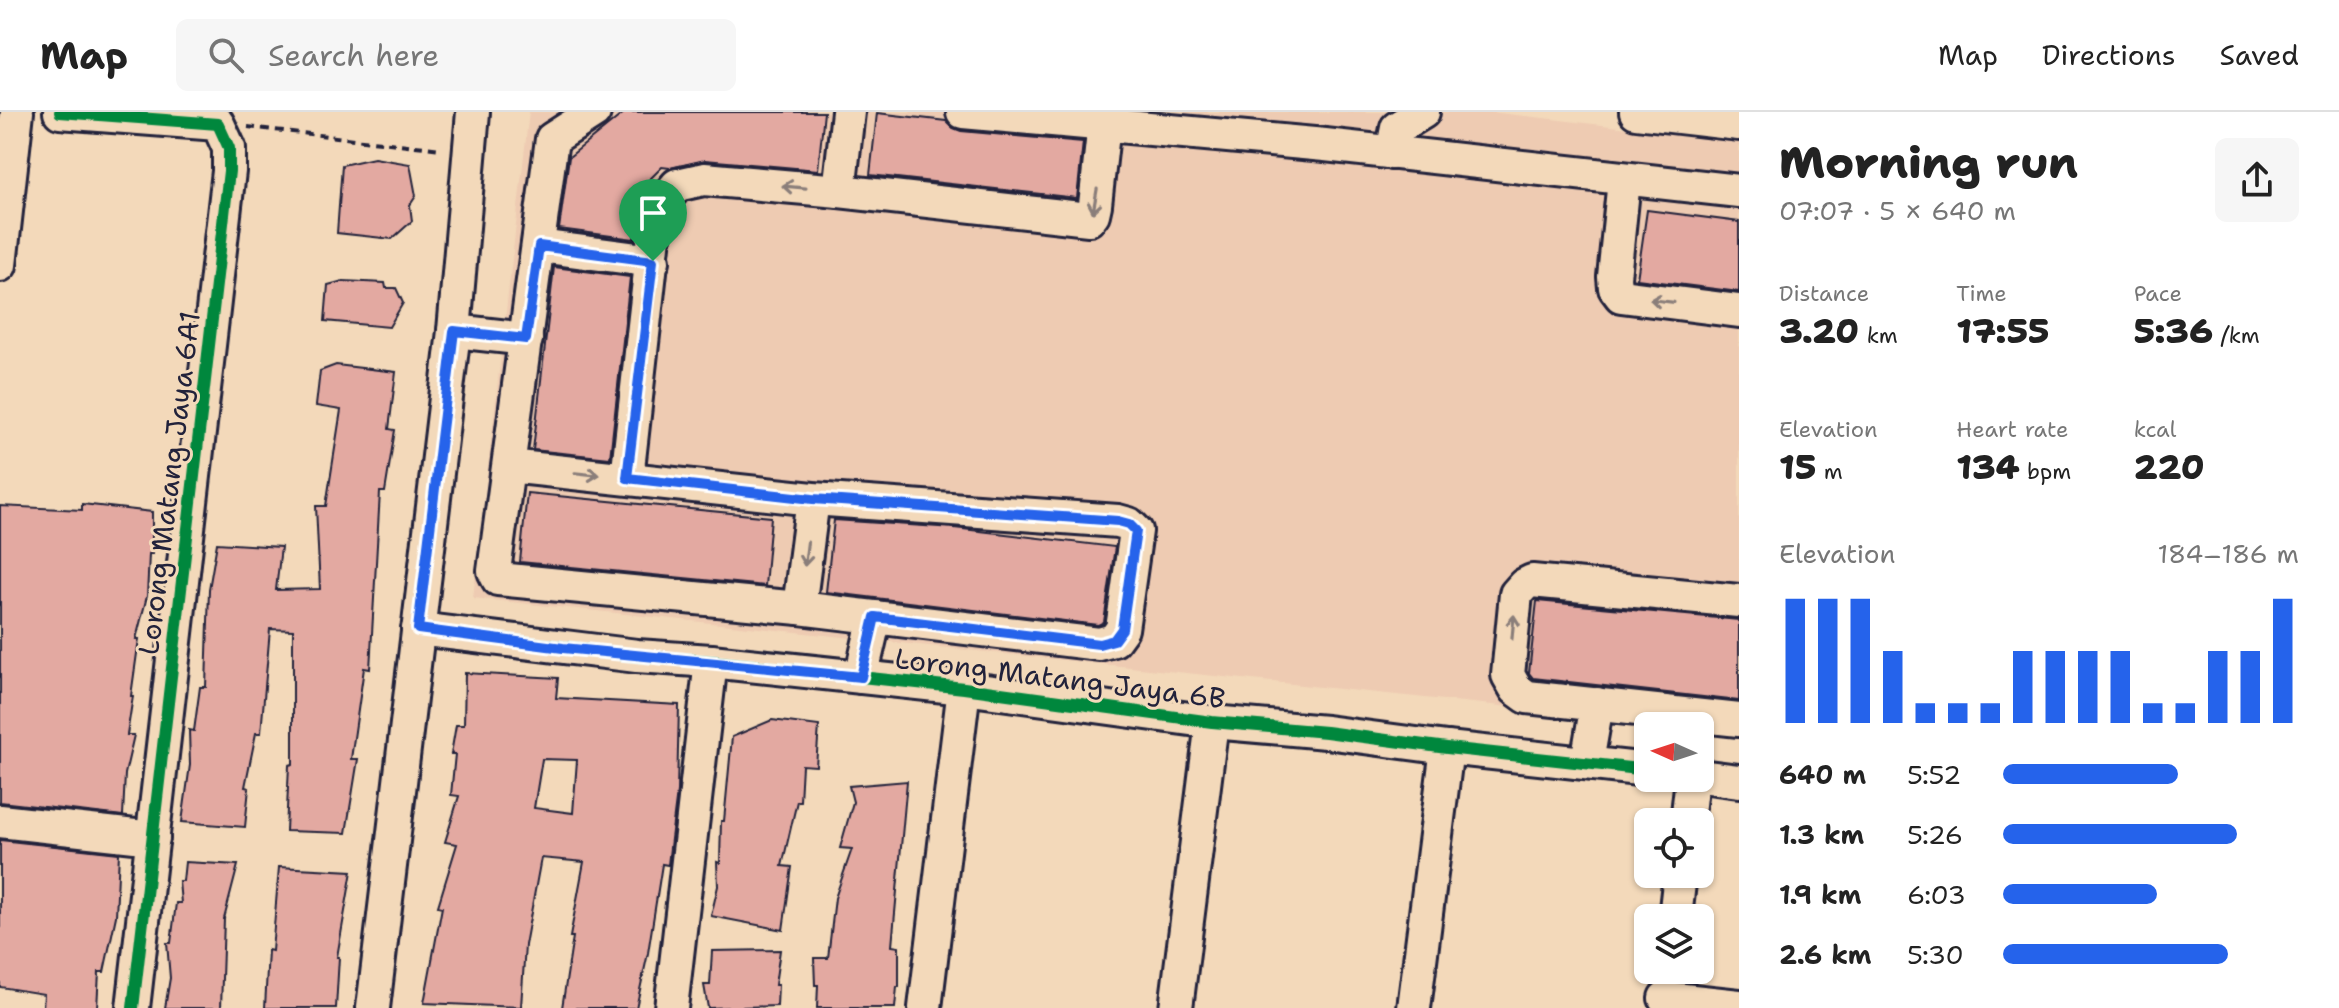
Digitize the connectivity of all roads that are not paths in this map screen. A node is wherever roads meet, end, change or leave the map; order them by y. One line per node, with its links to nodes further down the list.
1 (17, 112): 16 (street)
2 (60, 112): 39 (street, Lorong Matang Jaya 6A1)
3 (473, 112): 18 (street)
4 (594, 112): 14 (street)
5 (848, 112): 12 (street)
6 (1636, 112): 9 (street)
7 (978, 113): 8 (street)
8 (1104, 124): 10 (street); 12 (street, one-way to 12)
9 (1739, 124)
10 (1397, 126): 11 (street)
11 (1624, 180): 13 (street); 17 (street, one-way to 11)
12 (839, 191): 15 (street, one-way to 15)
13 (1739, 191)
14 (539, 246): 15 (street); 19 (street)
15 (653, 261): 21 (street)
16 (0, 265)
17 (1739, 311)
18 (454, 331): 19 (street); 26 (street)
19 (526, 339): 20 (street)
20 (509, 466): 21 (street, one-way to 21); 24 (street)
21 (627, 478): 22 (street)
22 (813, 499): 24 (street, one-way to 24); 25 (street)
23 (1739, 601): 30 (street, one-way to 23)
24 (799, 608): 25 (street)
25 (875, 617): 28 (street)
26 (418, 629): 27 (street, Lorong Matang Jaya 6B); 43 (street)
27 (711, 661): 28 (street, Lorong Matang Jaya 6B); 44 (street)
28 (861, 677): 29 (street, Lorong Matang Jaya 6B)
29 (964, 688): 32 (street, Lorong Matang Jaya 6B); 45 (street)
30 (1597, 704): 31 (street); 34 (street)
31 (1739, 720)
32 (1212, 722): 33 (street, Lorong Matang Jaya 6B); 46 (street)
33 (1447, 748): 34 (street, Lorong Matang Jaya 6B); 47 (street)
34 (1587, 762): 35 (street, Lorong Matang Jaya 6B)
35 (1634, 768)
36 (1714, 778): 37 (street)
37 (1739, 781)
38 (0, 821): 39 (street)
39 (153, 838): 42 (street, Lorong Matang Jaya 6A1)
40 (1666, 992): 41 (street)
41 (1739, 1006)
42 (133, 1008)
43 (373, 1008)
44 (671, 1008)
45 (925, 1008)
46 (1176, 1008)
47 (1414, 1008)

